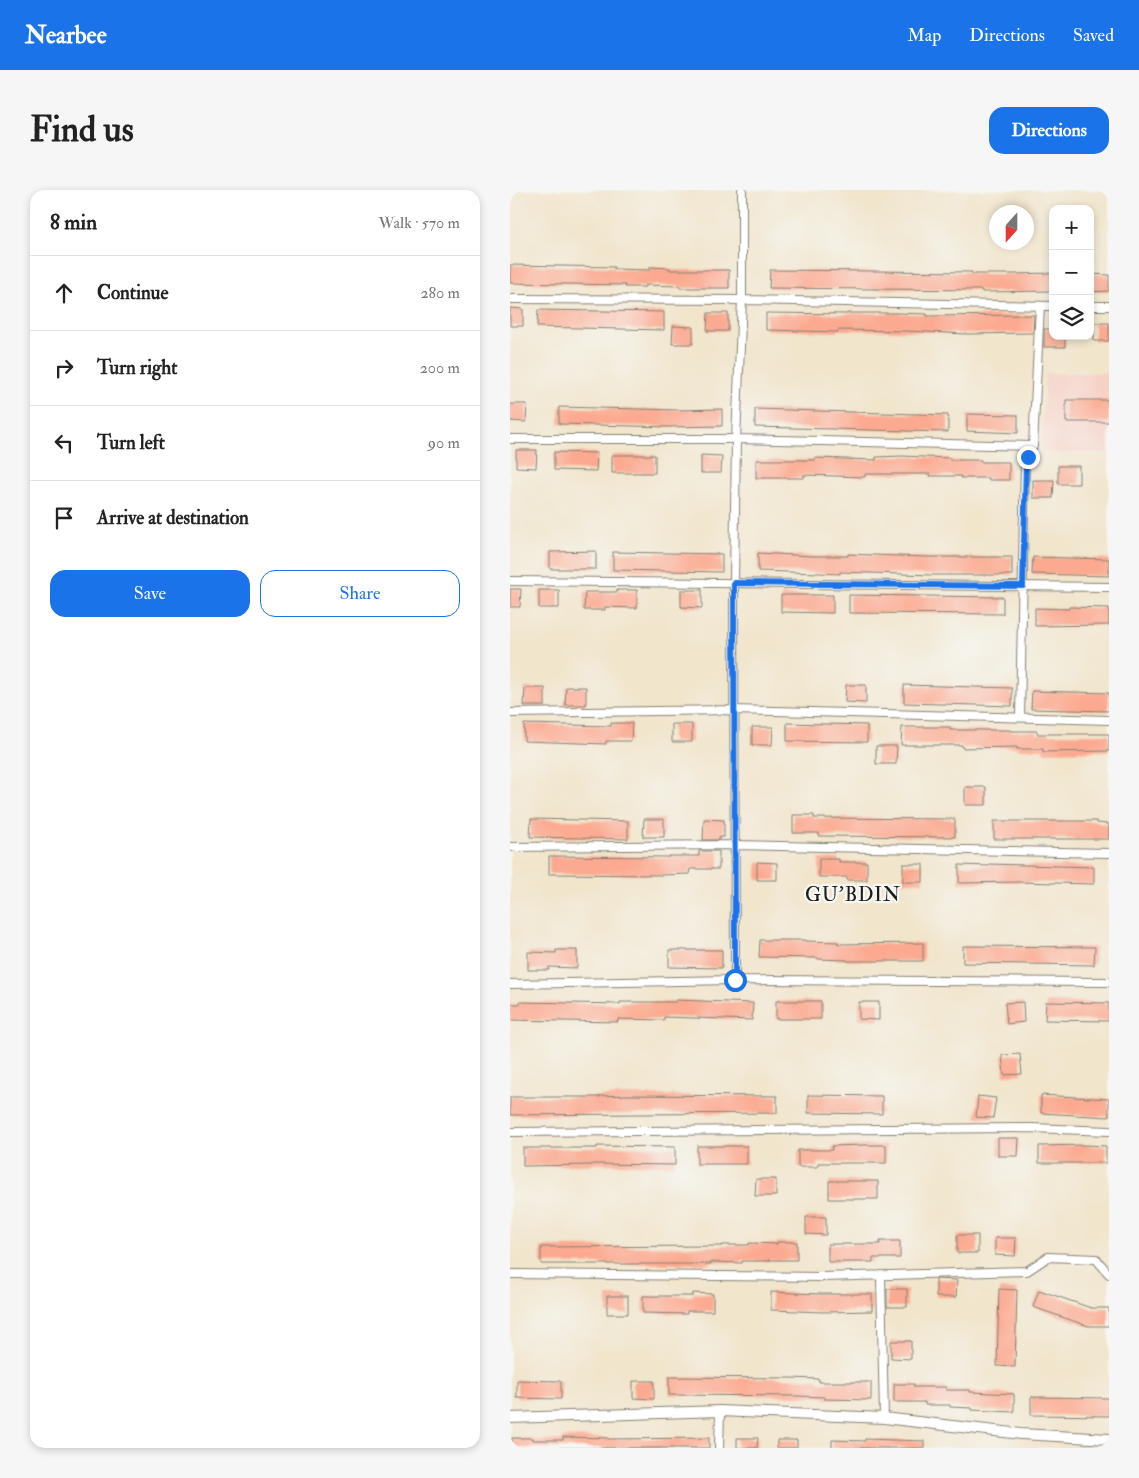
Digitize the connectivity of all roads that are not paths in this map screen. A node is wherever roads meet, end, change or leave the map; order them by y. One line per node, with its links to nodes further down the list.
1 (742, 190): 3 (street)
2 (510, 299): 3 (street)
3 (742, 300): 4 (street); 9 (street)
4 (1040, 306): 5 (street); 10 (street)
5 (1049, 306)
6 (1094, 306): 7 (street)
7 (1109, 306)
8 (510, 439): 9 (street)
9 (736, 439): 10 (street); 12 (street)
10 (1033, 446): 13 (street)
11 (510, 581): 12 (street)
12 (734, 583): 13 (street); 15 (street)
13 (1023, 586): 14 (street); 17 (street)
14 (1109, 587)
15 (733, 710): 16 (street); 17 (street); 19 (street)
16 (510, 713)
17 (1020, 718): 18 (street)
18 (1109, 720)
19 (735, 845): 20 (street); 21 (street); 22 (street)
20 (510, 847)
21 (1109, 853)
22 (735, 980): 23 (street); 24 (street)
23 (1109, 982)
24 (510, 984)
25 (1109, 1131): 26 (street)
26 (510, 1132)
27 (510, 1274): 29 (street)
28 (1109, 1274): 29 (street)
29 (881, 1275): 32 (street)
30 (720, 1411): 31 (street); 32 (street); 34 (street)
31 (510, 1418)
32 (884, 1418): 33 (street)
33 (1109, 1439)
34 (719, 1448)

